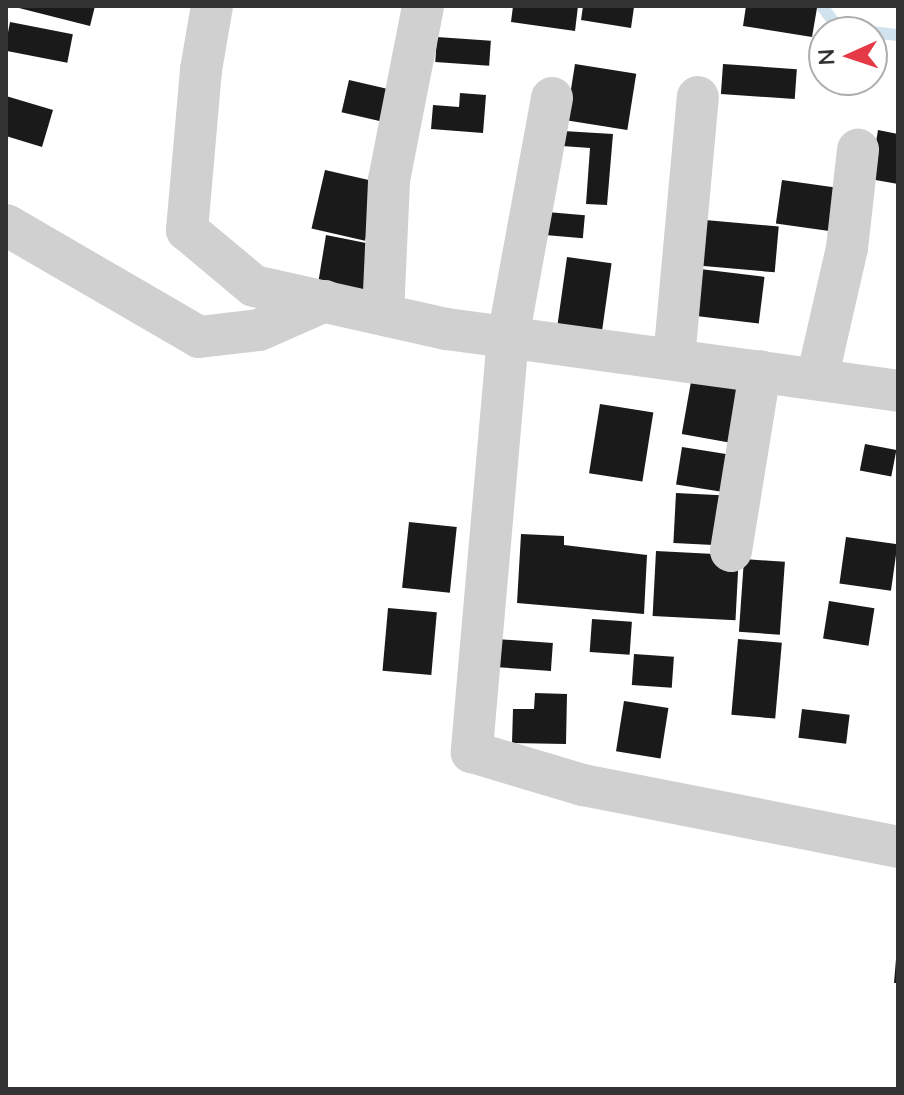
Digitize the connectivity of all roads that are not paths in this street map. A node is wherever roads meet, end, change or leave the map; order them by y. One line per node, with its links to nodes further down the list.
1 (212, 6): 7 (street)
2 (423, 6): 8 (street)
3 (698, 97): 10 (street)
4 (552, 98): 9 (street)
5 (858, 150): 12 (street)
6 (6, 225): 7 (street)
7 (325, 301): 8 (street)
8 (383, 314): 9 (street)
9 (508, 337): 10 (street); 15 (street)
10 (674, 359): 11 (street)
11 (760, 371): 12 (street); 14 (street)
12 (817, 379): 13 (street)
13 (898, 391)
14 (731, 551)
15 (898, 847)

